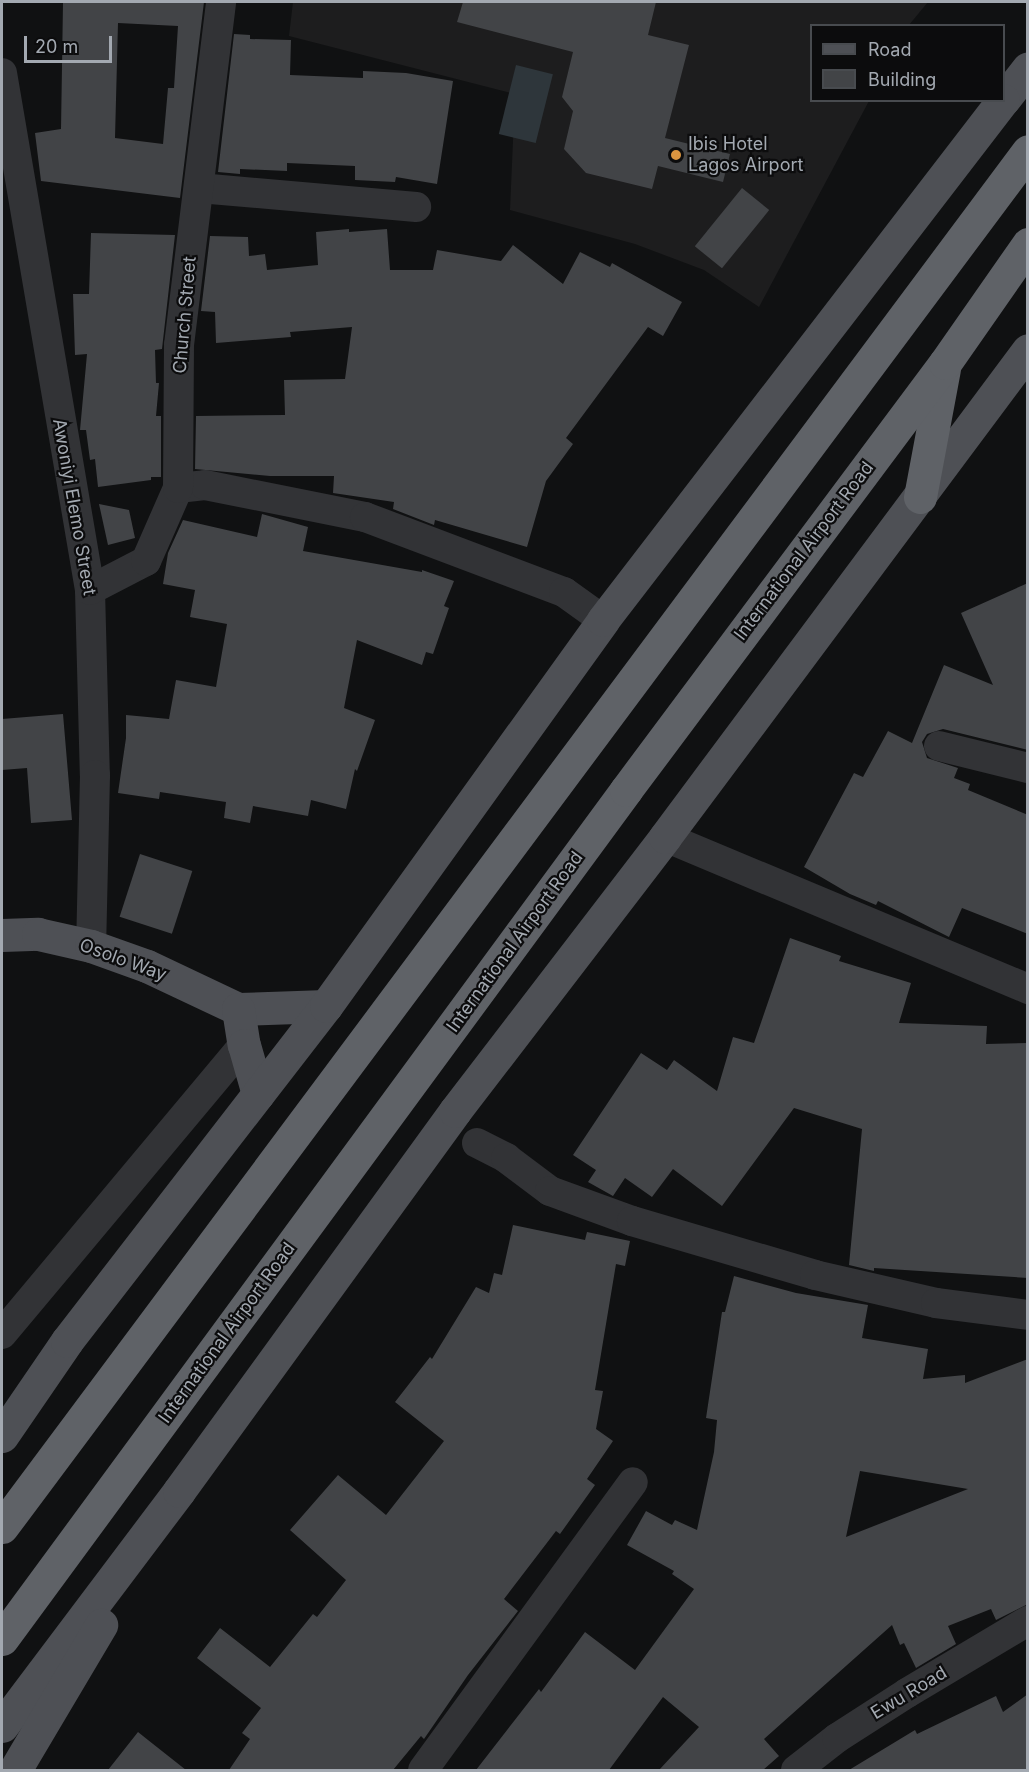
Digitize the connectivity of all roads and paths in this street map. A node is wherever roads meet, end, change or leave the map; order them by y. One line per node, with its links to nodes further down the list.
1 (221, 2): 7 (street, Church Street)
2 (1028, 68): 4 (main road)
3 (2, 73): 14 (street, Awoniyi Elemo Street)
4 (1005, 97)
5 (1001, 102): 15 (main road)
6 (1028, 151): 32 (highway)
7 (199, 188): 8 (street); 12 (street, Church Street)
8 (416, 207)
9 (1028, 244): 11 (highway, International Airport Road)
10 (1028, 350): 13 (main road)
11 (945, 363): 13 (highway); 34 (highway, International Airport Road)
12 (178, 488): 14 (street, Church Street); 15 (street)
13 (920, 497): 18 (main road)
14 (90, 590): 20 (street, Awoniyi Elemo Street)
15 (603, 620): 22 (main road)
16 (939, 746): 17 (street)
17 (1028, 768)
18 (665, 837): 21 (street); 31 (main road)
19 (2, 935): 20 (main road, Osolo Way)
20 (92, 946): 23 (main road, Osolo Way)
21 (1028, 989)
22 (326, 1006): 23 (main road, Osolo Way); 25 (main road)
23 (238, 1009): 24 (main road)
24 (244, 1046): 25 (main road); 28 (street)
25 (258, 1094): 29 (main road)
26 (477, 1143): 27 (street)
27 (1028, 1316)
28 (2, 1334)
29 (2, 1436)
30 (633, 1482): 37 (street)
31 (179, 1491): 35 (main road); 36 (main road)
32 (2, 1527)
33 (1028, 1622): 38 (street, Ewu Road)
34 (2, 1639)
35 (2, 1726)
36 (15, 1770)
37 (423, 1770)
38 (796, 1770)

